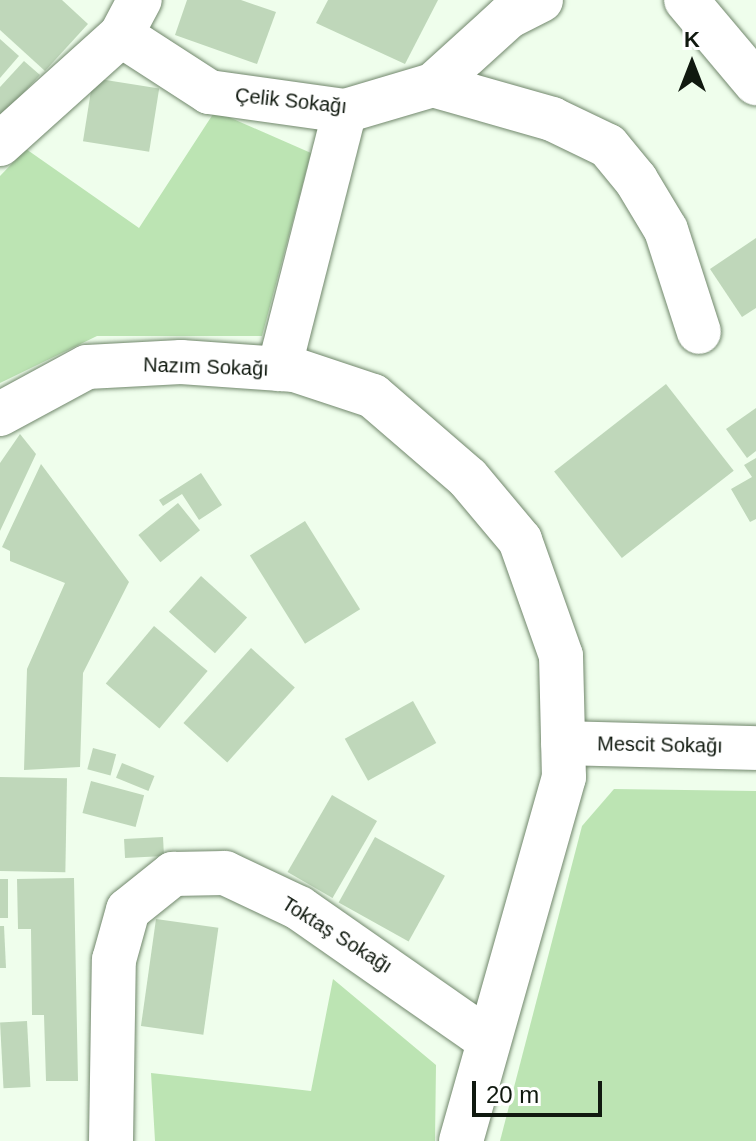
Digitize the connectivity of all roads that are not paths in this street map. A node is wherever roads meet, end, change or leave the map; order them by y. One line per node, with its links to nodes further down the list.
1 (686, 0): 4 (street)
2 (516, 6): 5 (street, Çelik Sokağı)
3 (130, 17): 6 (street, Çelik Sokağı); 7 (street)
4 (756, 83)
5 (433, 85): 6 (street, Çelik Sokağı); 8 (street)
6 (345, 111): 9 (street)
7 (0, 144)
8 (699, 332)
9 (279, 369): 10 (street, Nazım Sokağı); 11 (street, Nazım Sokağı)
10 (0, 414)
11 (563, 743): 12 (street, Mescit Sokağı); 13 (street, Nazım Sokağı)
12 (756, 748)
13 (487, 1039): 14 (street, Toktaş Sokağı); 15 (street, Nazım Sokağı)
14 (111, 1141)
15 (461, 1141)

